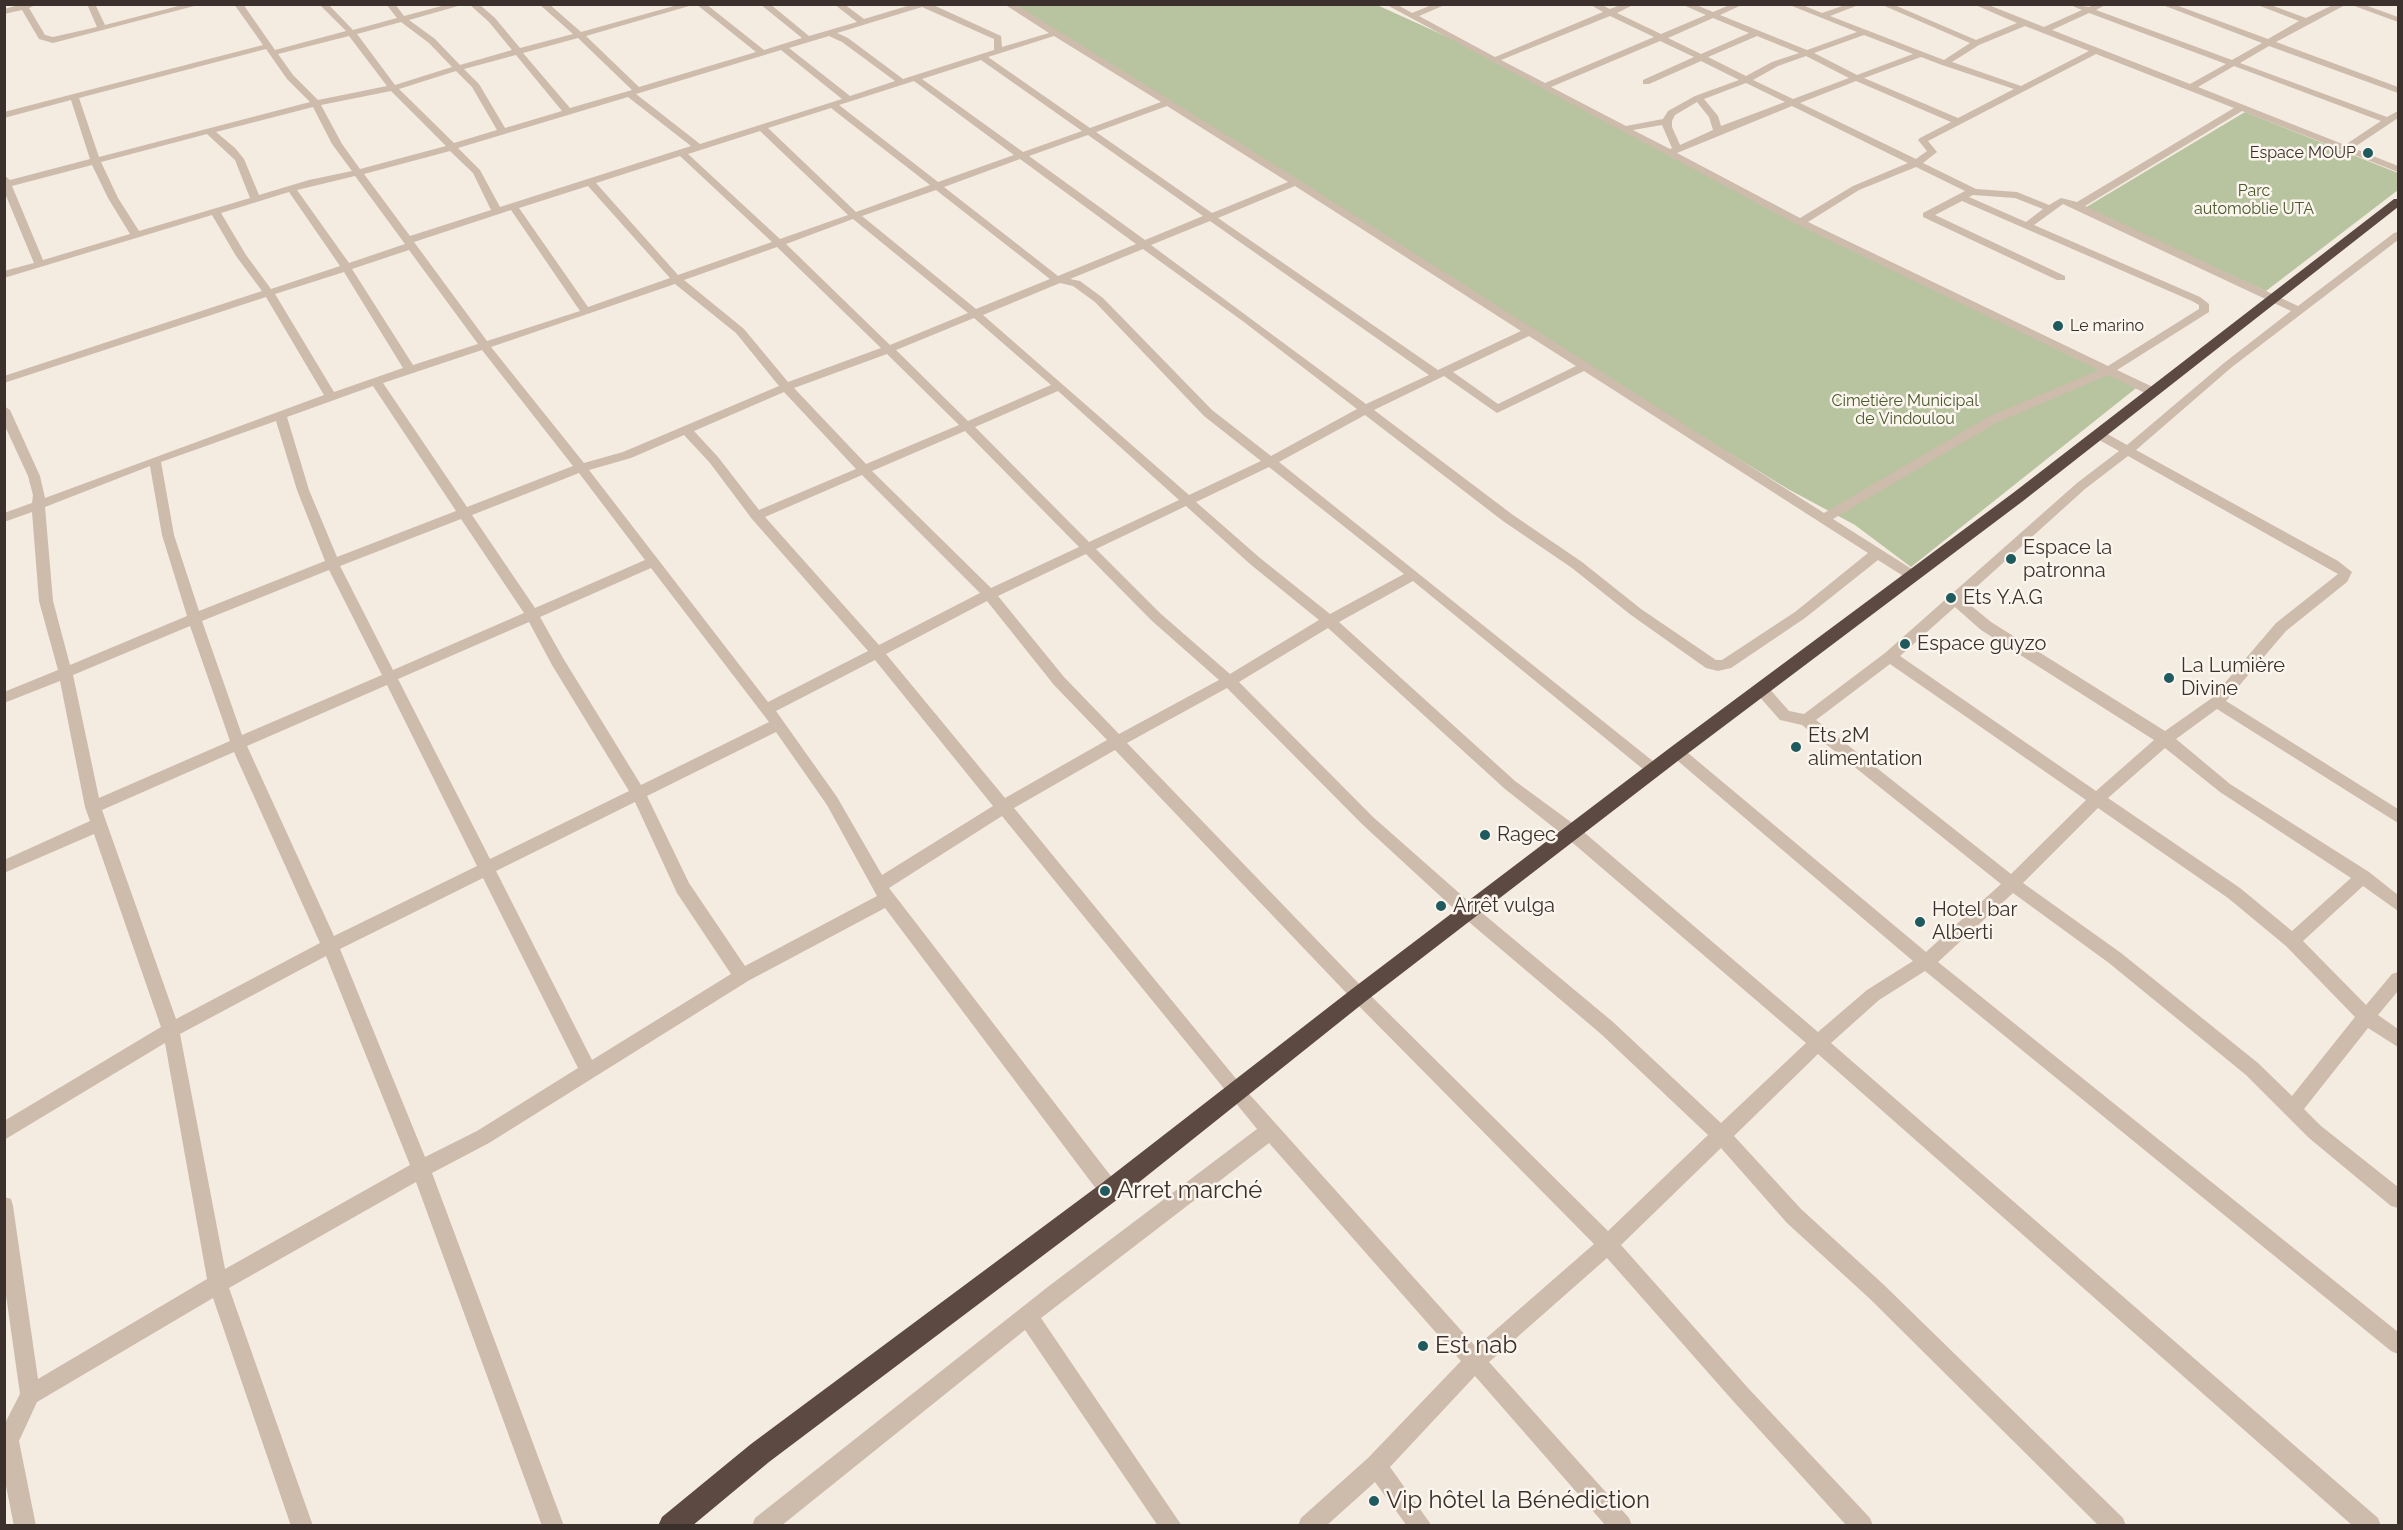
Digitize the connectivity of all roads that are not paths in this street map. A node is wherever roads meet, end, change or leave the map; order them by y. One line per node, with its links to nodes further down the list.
1 (34, 4): 32 (street)
2 (91, 4): 44 (street)
3 (198, 4): 44 (street)
4 (238, 4): 57 (street)
5 (323, 4): 46 (street)
6 (390, 4): 39 (street)
7 (461, 4): 39 (street)
8 (473, 4): 60 (street)
9 (543, 4): 51 (street)
10 (692, 4): 51 (street)
11 (700, 4): 62 (street)
12 (764, 4): 53 (street)
13 (838, 4): 42 (street)
14 (1008, 4): 50 (street)
15 (1389, 4): 36 (street)
16 (1443, 4): 36 (street)
17 (1593, 4): 35 (street)
18 (1631, 4): 35 (street)
19 (1685, 4): 37 (street)
20 (1740, 4): 37 (street)
21 (1791, 4): 38 (street)
22 (1857, 4): 38 (street)
23 (1884, 4): 54 (street)
24 (1977, 4): 43 (street)
25 (2072, 4): 33 (street)
26 (2103, 4): 33 (street)
27 (2164, 4): 55 (street)
28 (2259, 4): 41 (street)
29 (2343, 4): 41 (street)
30 (2353, 4): 40 (street)
31 (922, 5): 42 (street); 58 (street)
32 (24, 7): 34 (street); 44 (street)
33 (2089, 11): 45 (street); 68 (street)
34 (4, 12)
35 (1610, 13): 52 (street); 66 (street)
36 (1412, 16): 66 (street)
37 (1713, 16): 49 (street); 52 (street)
38 (1822, 16): 47 (street)
39 (402, 19): 46 (street); 69 (street)
40 (2398, 20)
41 (2306, 21): 55 (street)
42 (864, 23): 48 (street)
43 (2024, 23): 45 (street); 54 (street)
44 (102, 28)
45 (2043, 31): 59 (street)
46 (351, 32): 57 (street); 76 (street)
47 (1865, 32): 61 (street); 63 (street)
48 (830, 33): 53 (street); 74 (street)
49 (1756, 33): 61 (street); 65 (street)
50 (1053, 34): 58 (street); 85 (street)
51 (580, 35): 60 (street); 80 (street)
52 (1662, 38): 65 (street); 75 (street)
53 (809, 40): 56 (street)
54 (1976, 43): 67 (street)
55 (2268, 43): 68 (street); 79 (street)
56 (784, 48): 62 (street); 83 (street)
57 (270, 50): 81 (street); 84 (street)
58 (998, 51): 64 (street)
59 (2095, 51): 77 (street); 78 (street)
60 (517, 52): 69 (street); 89 (street)
61 (1805, 52): 70 (street); 72 (street)
62 (763, 53): 80 (street)
63 (1920, 54): 67 (street); 70 (street)
64 (982, 57): 71 (street); 100 (street)
65 (1701, 58): 72 (street); 73 (street)
66 (1496, 59): 75 (street)
67 (1945, 63): 77 (street)
68 (2232, 64): 78 (street); 92 (street)
69 (457, 68): 76 (street); 99 (street)
70 (1856, 78): 86 (street); 93 (street)
71 (916, 79): 74 (street); 106 (street)
72 (1746, 80): 82 (street); 86 (street)
73 (1646, 82)
74 (903, 83): 83 (street)
75 (1545, 86): 96 (street)
76 (393, 88): 84 (street); 101 (street)
77 (2022, 88): 93 (street)
78 (2190, 88): 88 (street)
79 (2398, 90)
80 (634, 92): 89 (street); 102 (street)
81 (74, 97): 91 (street); 107 (street)
82 (1698, 98): 94 (street); 98 (street)
83 (849, 100): 87 (street)
84 (316, 103): 97 (street); 110 (street)
85 (1168, 103): 100 (street); 112 (street)
86 (1793, 103): 98 (street); 108 (street)
87 (833, 105): 95 (street); 114 (street)
88 (2241, 108): 103 (street); 120 (street)
89 (568, 112): 99 (street)
90 (2398, 114): 92 (street)
91 (4, 115)
92 (2387, 120): 103 (street)
93 (1956, 121): 108 (street)
94 (1667, 122): 96 (street); 104 (street)
95 (762, 128): 102 (street); 125 (street)
96 (1623, 129): 104 (street)
97 (209, 131): 107 (street); 118 (street)
98 (1718, 131): 104 (street)
99 (503, 132): 101 (street)
100 (1088, 132): 106 (street); 126 (street)
101 (452, 147): 110 (street); 123 (street)
102 (699, 148): 105 (street)
103 (2346, 149): 109 (street)
104 (1673, 151): 127 (street)
105 (682, 153): 113 (street); 132 (street)
106 (1020, 156): 114 (street); 133 (street)
107 (96, 162): 111 (street); 129 (street)
108 (1917, 163): 116 (street); 127 (street)
109 (2398, 169)
110 (356, 171): 115 (street); 131 (street)
111 (5, 182): 134 (street)
112 (1296, 182): 126 (street); 145 (street)
113 (591, 183): 121 (street); 137 (street)
114 (935, 185): 125 (street); 138 (street)
115 (291, 188): 118 (street); 135 (street)
116 (1974, 192): 117 (street); 122 (street)
117 (1960, 197): 128 (street); 139 (street)
118 (255, 199): 124 (street)
119 (2398, 202): 141 (highway)
120 (2078, 206): 122 (street); 141 (street)
121 (514, 207): 123 (street); 143 (street)
122 (2051, 209): 128 (street)
123 (497, 211): 131 (street)
124 (215, 212): 129 (street); 140 (street)
125 (853, 214): 132 (street); 144 (street)
126 (1213, 217): 133 (street); 151 (street)
127 (1800, 222): 150 (street)
128 (2028, 225): 150 (street)
129 (136, 235): 134 (street)
130 (2398, 235): 142 (street)
131 (410, 243): 135 (street); 146 (street)
132 (779, 243): 137 (street); 147 (street)
133 (1143, 245): 138 (street); 158 (street)
134 (40, 265): 136 (street)
135 (346, 267): 140 (street); 149 (street)
136 (4, 274)
137 (676, 279): 143 (street); 155 (street)
138 (1056, 279): 144 (street); 166 (street)
139 (2061, 279)
140 (269, 293): 152 (street); 157 (street)
141 (2273, 299): 142 (street); 156 (highway)
142 (2299, 311): 164 (street)
143 (586, 312): 146 (street)
144 (973, 314): 147 (street); 154 (street)
145 (1528, 332): 148 (street); 151 (street)
146 (484, 345): 149 (street); 167 (street)
147 (887, 351): 155 (street); 161 (street)
148 (1583, 367): 151 (street); 174 (street)
149 (410, 369): 153 (street)
150 (2110, 370): 156 (street); 174 (street)
151 (1441, 373): 158 (street)
152 (4, 380)
153 (376, 381): 157 (street); 171 (street)
154 (1059, 386): 161 (street); 169 (street)
155 (786, 387): 162 (street); 168 (street)
156 (2153, 392): 163 (highway)
157 (331, 397): 160 (street)
158 (1366, 409): 166 (street); 176 (street)
159 (4, 410): 170 (street)
160 (279, 416): 165 (street); 178 (street)
161 (966, 425): 168 (street); 175 (street)
162 (686, 430): 167 (street); 172 (street)
163 (2098, 434): 164 (street); 180 (highway)
164 (2128, 450): 182 (street); 193 (street)
165 (154, 460): 170 (street); 184 (street)
166 (1270, 462): 169 (street); 179 (street)
167 (581, 468): 171 (street); 177 (street)
168 (865, 471): 172 (street); 181 (street)
169 (1188, 501): 175 (street); 185 (street)
170 (38, 505): 173 (street); 188 (street)
171 (463, 513): 178 (street); 183 (street)
172 (757, 516): 186 (street)
173 (4, 518)
174 (1824, 519): 176 (street)
175 (1086, 547): 181 (street); 190 (street)
176 (1877, 553): 180 (street)
177 (653, 562): 183 (street); 194 (street)
178 (333, 564): 184 (street); 189 (street)
179 (1414, 575): 185 (street); 201 (street)
180 (1913, 576): 191 (highway)
181 (989, 594): 186 (street); 198 (street)
182 (1954, 599): 187 (street); 197 (street)
183 (533, 616): 189 (street); 202 (street)
184 (193, 618): 188 (street); 199 (street)
185 (1329, 621): 190 (street); 208 (street)
186 (876, 651): 194 (street); 205 (street)
187 (1890, 657): 195 (street); 203 (street)
188 (66, 674): 192 (street); 204 (street)
189 (388, 677): 199 (street); 210 (street)
190 (1229, 681): 198 (street); 215 (street)
191 (1762, 690): 195 (street); 200 (highway)
192 (4, 698)
193 (2217, 702): 197 (street); 206 (street)
194 (766, 710): 196 (street)
195 (1806, 720): 212 (street)
196 (779, 724): 202 (street); 213 (street)
197 (2165, 739): 203 (street); 211 (street)
198 (1117, 740): 205 (street); 221 (street)
199 (238, 743): 204 (street); 217 (street)
200 (1677, 752): 201 (highway); 218 (street)
201 (1654, 770): 208 (highway)
202 (638, 794): 210 (street); 219 (street)
203 (2097, 799): 212 (street); 216 (street)
204 (93, 807): 207 (street)
205 (1004, 808): 213 (street); 227 (street)
206 (2398, 817)
207 (98, 825): 209 (street); 223 (street)
208 (1573, 833): 215 (highway); 225 (street)
209 (4, 867)
210 (486, 870): 217 (street); 226 (street)
211 (2363, 877): 214 (street); 216 (street)
212 (2012, 884): 218 (street); 228 (street)
213 (884, 892): 219 (street); 233 (street)
214 (2398, 904)
215 (1469, 912): 221 (highway); 231 (street)
216 (2292, 941): 222 (street)
217 (330, 946): 223 (street); 232 (street)
218 (1926, 962): 225 (street); 239 (street)
219 (742, 976): 226 (street)
220 (2398, 979): 222 (street)
221 (1359, 995): 227 (highway); 236 (street)
222 (2366, 1017): 224 (street); 228 (street)
223 (171, 1030): 230 (street); 237 (street)
224 (2398, 1040)
225 (1818, 1043): 231 (street); 255 (street)
226 (589, 1072): 232 (street)
227 (1236, 1092): 229 (street); 233 (highway)
228 (2293, 1109): 234 (street)
229 (1271, 1130): 238 (street); 240 (street)
230 (4, 1131)
231 (1723, 1137): 236 (street); 254 (street)
232 (421, 1169): 237 (street); 246 (street)
233 (1110, 1191): 247 (highway)
234 (2398, 1199)
235 (4, 1206): 241 (street)
236 (1608, 1244): 240 (street); 253 (street)
237 (219, 1284): 241 (street); 245 (street)
238 (1028, 1317): 248 (street); 249 (street)
239 (2398, 1344)
240 (1476, 1360): 243 (street); 252 (street)
241 (30, 1395): 242 (street)
242 (6, 1441): 244 (street)
243 (1376, 1466): 250 (street); 251 (street)
244 (25, 1526)
245 (302, 1526)
246 (553, 1526)
247 (671, 1526)
248 (763, 1526)
249 (1171, 1526)
250 (1309, 1526)
251 (1421, 1526)
252 (1622, 1526)
253 (1862, 1526)
254 (2115, 1526)
255 (2370, 1526)

